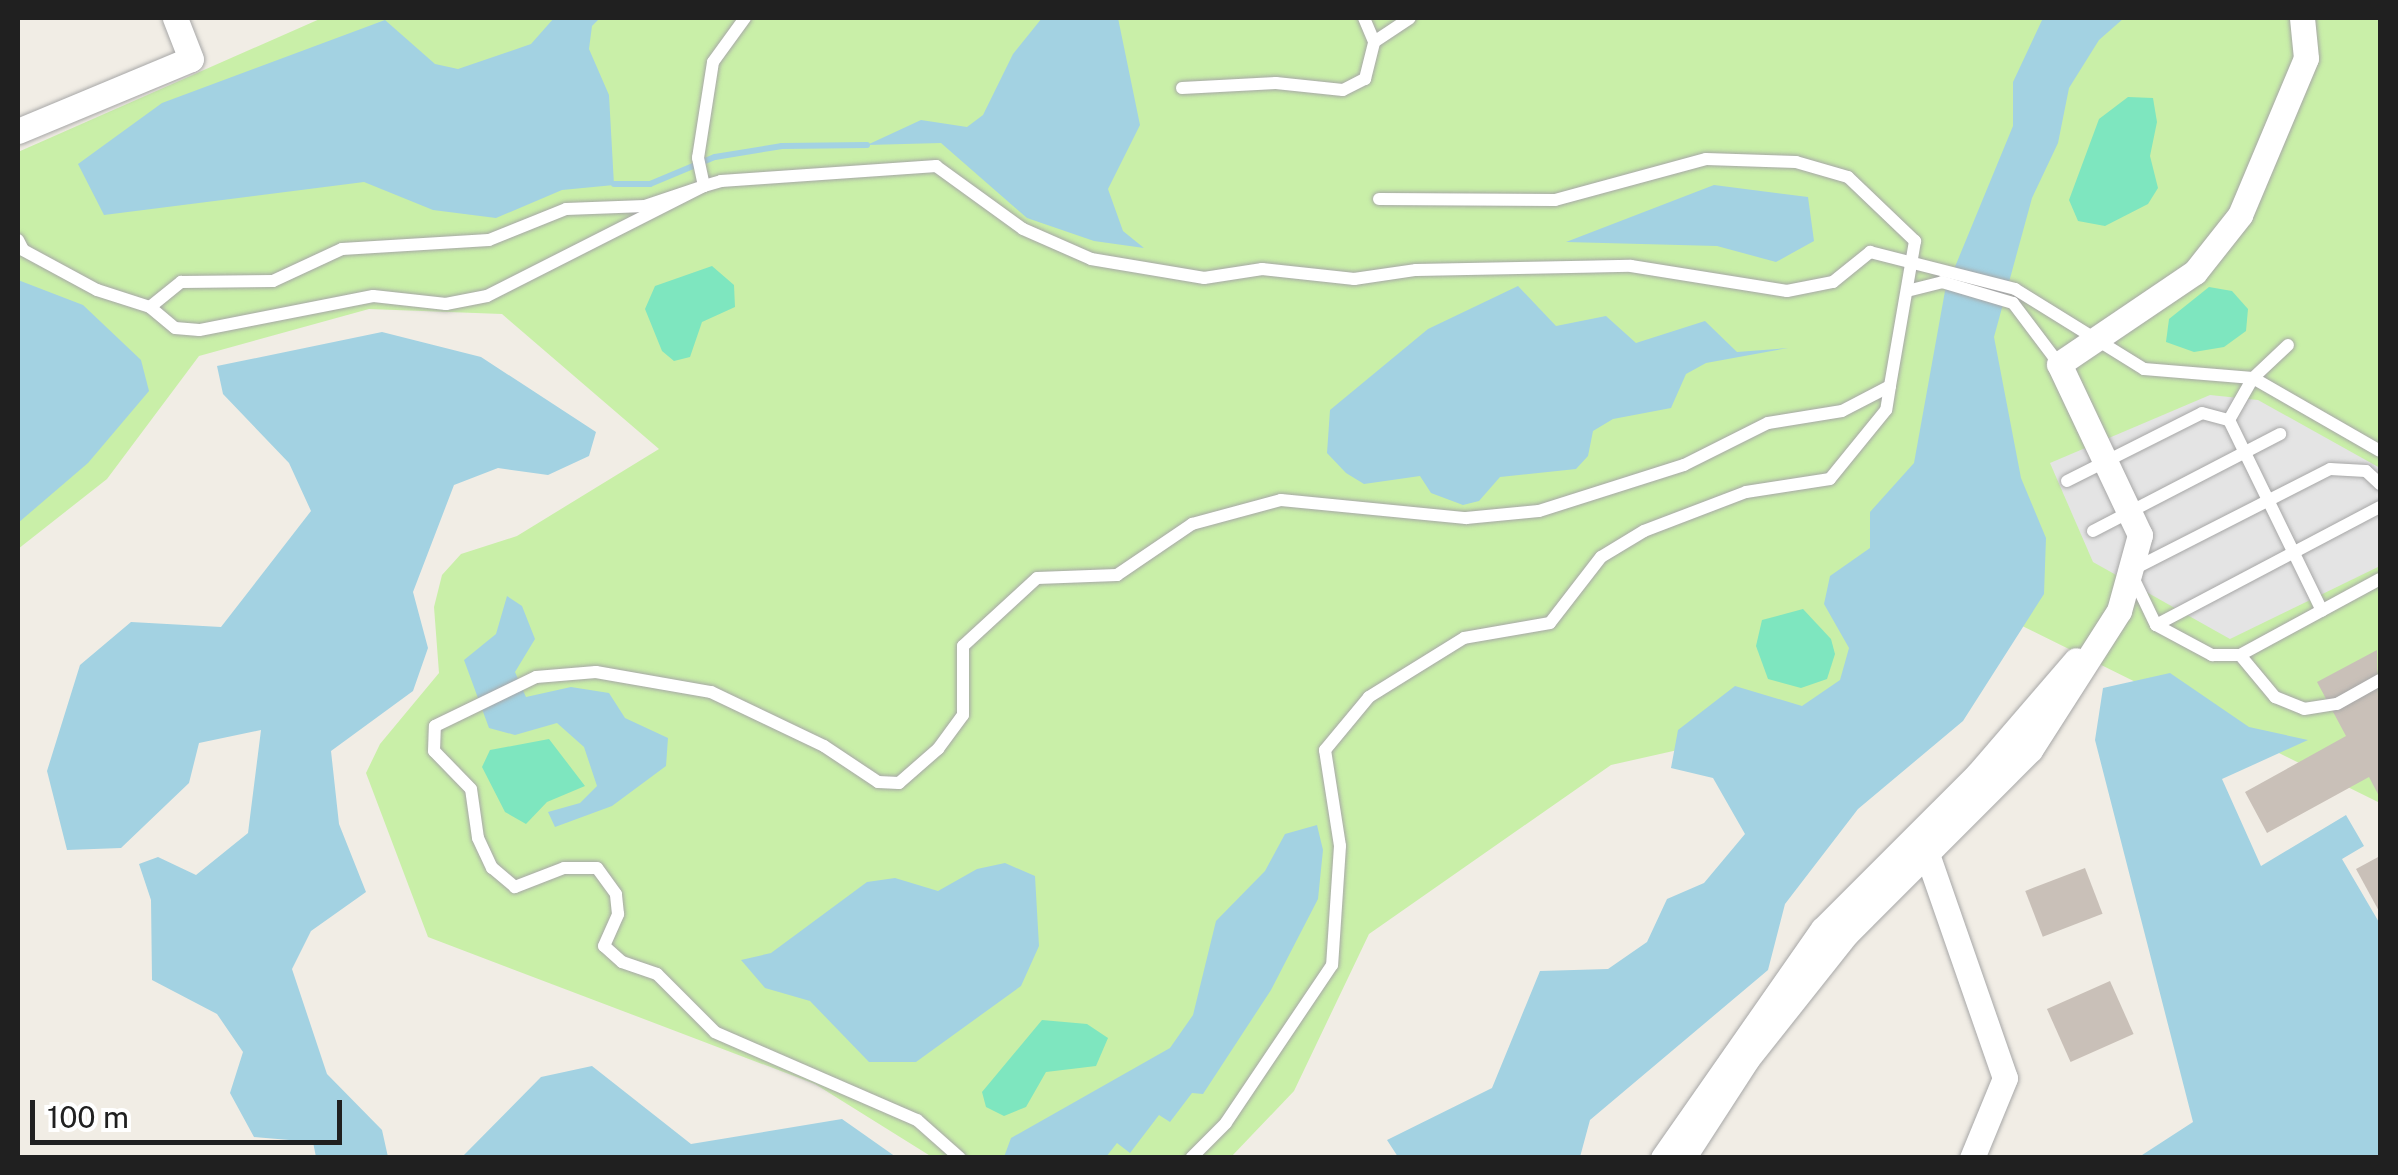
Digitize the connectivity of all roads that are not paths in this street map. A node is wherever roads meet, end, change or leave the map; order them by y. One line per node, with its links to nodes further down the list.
1 (174, 18): 8 (street)
2 (745, 18): 9 (lane)
3 (1364, 18): 6 (lane)
4 (1410, 18): 6 (lane)
5 (2302, 18): 16 (street)
6 (1374, 42): 7 (lane)
7 (1182, 88)
8 (18, 131)
9 (704, 186): 12 (lane); 15 (lane); 15 (lane)
10 (1379, 198): 12 (lane)
11 (18, 240): 15 (lane)
12 (1912, 266): 13 (lane); 14 (lane)
13 (1908, 291): 14 (lane); 20 (lane)
14 (2014, 296): 16 (lane); 18 (lane)
15 (150, 306)
16 (2099, 336): 18 (street); 19 (lane)
17 (2288, 345): 19 (lane)
18 (2059, 364): 25 (street)
19 (2253, 378): 21 (lane); 23 (lane)
20 (1890, 386): 40 (lane); 41 (lane)
21 (2229, 420): 24 (lane); 25 (lane)
22 (2280, 434): 24 (lane)
23 (2380, 451)
24 (2244, 453): 28 (lane); 30 (lane)
25 (2106, 462): 26 (lane); 30 (street)
26 (2068, 481)
27 (2380, 484): 28 (lane)
28 (2269, 502): 32 (lane); 33 (lane)
29 (2380, 508): 32 (lane)
30 (2130, 512): 31 (lane); 33 (street)
31 (2093, 531)
32 (2294, 555): 35 (lane); 36 (lane)
33 (2130, 571): 36 (lane); 39 (street)
34 (2380, 579): 35 (lane)
35 (2322, 611): 37 (lane)
36 (2156, 625): 37 (lane)
37 (2240, 654): 38 (lane)
38 (2380, 680)
39 (1917, 847): 42 (street); 43 (street); 44 (street)
40 (960, 1158)
41 (1192, 1158)
42 (1664, 1158)
43 (1683, 1158)
44 (1972, 1158)

